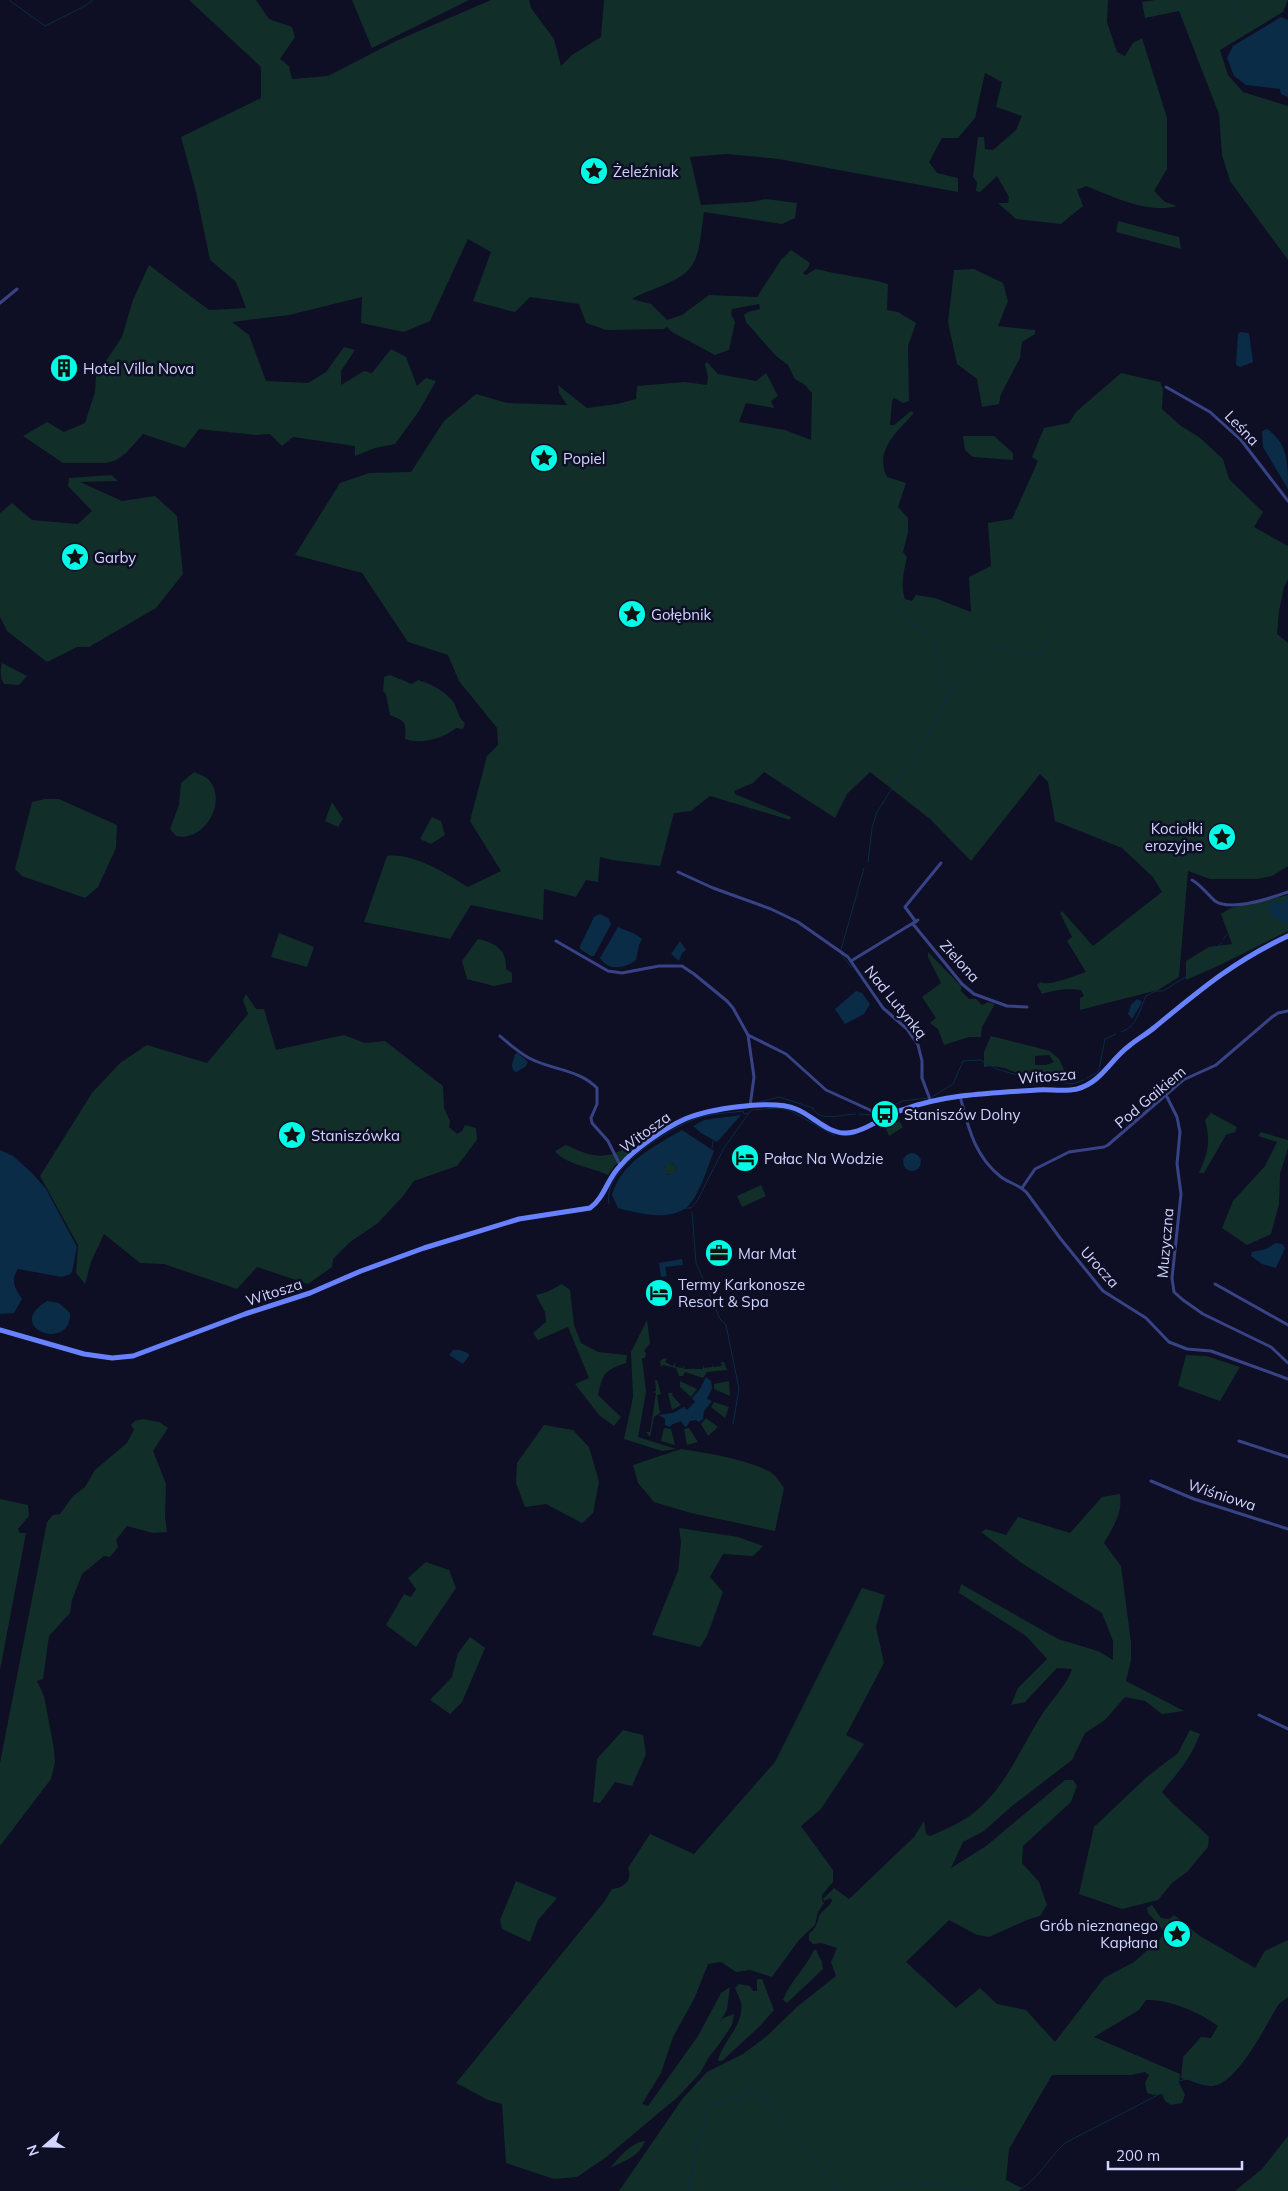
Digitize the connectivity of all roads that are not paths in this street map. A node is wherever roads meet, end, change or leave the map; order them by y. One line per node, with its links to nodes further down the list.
1 (17, 289): 2 (street)
2 (0, 303)
3 (1166, 387): 4 (street, Leśna)
4 (1288, 501)
5 (941, 863): 9 (street, Zielona)
6 (678, 872): 12 (street, Nad Lutynką)
7 (1192, 880): 8 (street)
8 (1288, 892)
9 (915, 922): 12 (street); 13 (street, Zielona)
10 (1288, 936): 18 (street, Witosza)
11 (556, 940): 15 (street)
12 (851, 961): 19 (street, Nad Lutynką)
13 (1027, 1008)
14 (1288, 1011): 17 (street, Pod Gaikiem)
15 (748, 1035): 20 (street); 21 (street)
16 (500, 1036): 22 (street)
17 (1166, 1095): 23 (street, Pod Gaikiem); 27 (street, Muzyczna)
18 (960, 1096): 19 (street, Witosza); 23 (street, Urocza)
19 (931, 1102): 21 (street, Witosza)
20 (750, 1107): 21 (street, Witosza); 22 (street, Witosza)
21 (879, 1119)
22 (620, 1165): 26 (street, Witosza)
23 (1022, 1188): 28 (street, Urocza)
24 (1215, 1284): 25 (street)
25 (1288, 1325)
26 (0, 1330)
27 (1288, 1363)
28 (1288, 1378)
29 (1239, 1441): 30 (street)
30 (1288, 1457)
31 (1151, 1481): 32 (street, Wiśniowa)
32 (1288, 1528)
33 (1259, 1715): 34 (street)
34 (1288, 1729)

